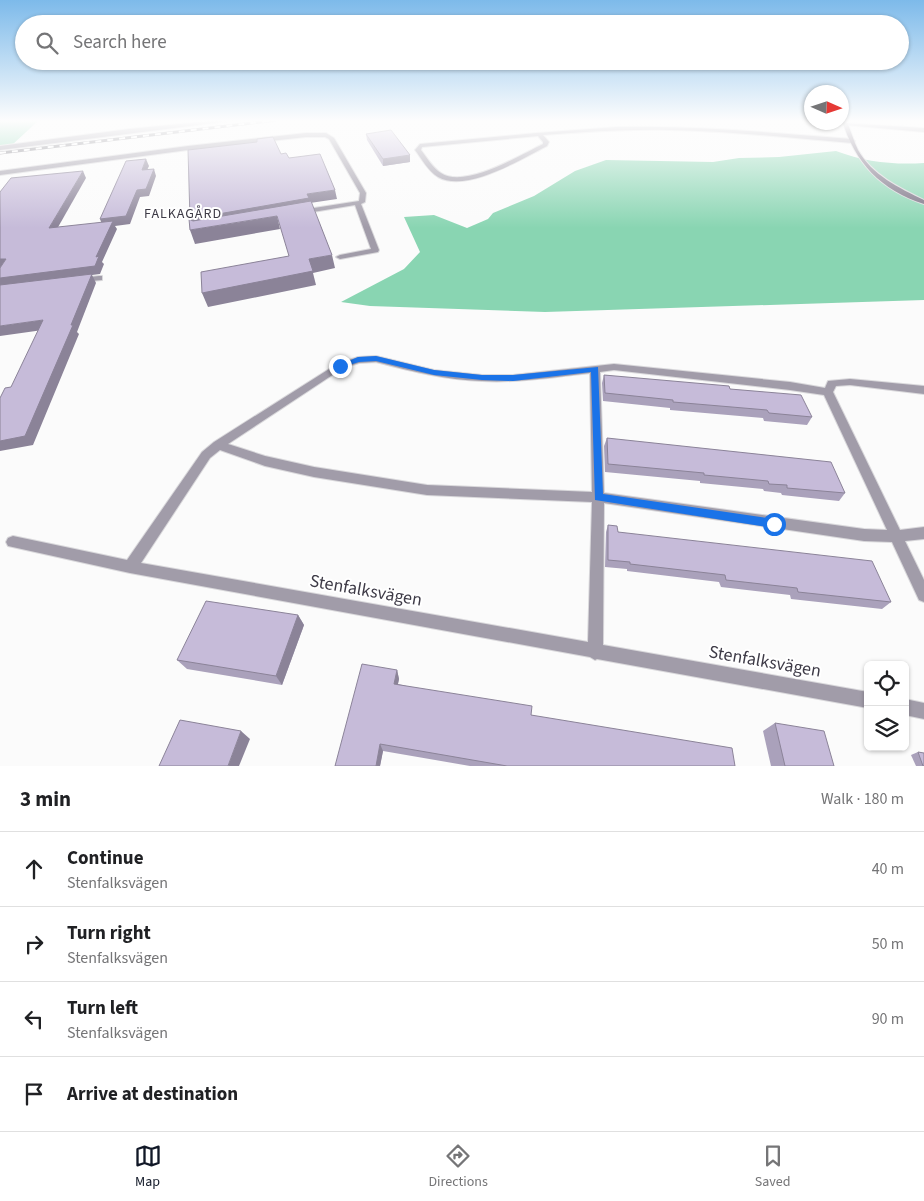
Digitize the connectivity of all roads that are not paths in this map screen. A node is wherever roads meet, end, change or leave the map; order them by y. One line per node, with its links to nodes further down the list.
1 (130, 156): 6 (street)
2 (341, 156): 8 (street)
3 (423, 156): 4 (street)
4 (523, 156)
5 (859, 156): 7 (street)
6 (0, 173)
7 (924, 202)
8 (357, 203): 9 (street); 10 (street)
9 (295, 214)
10 (340, 256)
11 (99, 278): 12 (street)
12 (71, 282)
13 (595, 369): 15 (street); 16 (street); 17 (street)
14 (924, 390): 15 (street)
15 (828, 392): 19 (street)
16 (218, 445): 17 (street); 21 (street)
17 (598, 497): 19 (street); 23 (street)
18 (924, 533): 19 (street)
19 (896, 536): 22 (street)
20 (13, 542): 21 (street, Stenfalksvägen)
21 (130, 567): 23 (street, Stenfalksvägen)
22 (924, 595)
23 (595, 652): 24 (street, Stenfalksvägen)
24 (864, 699)
25 (909, 708): 26 (street)
26 (924, 711)

